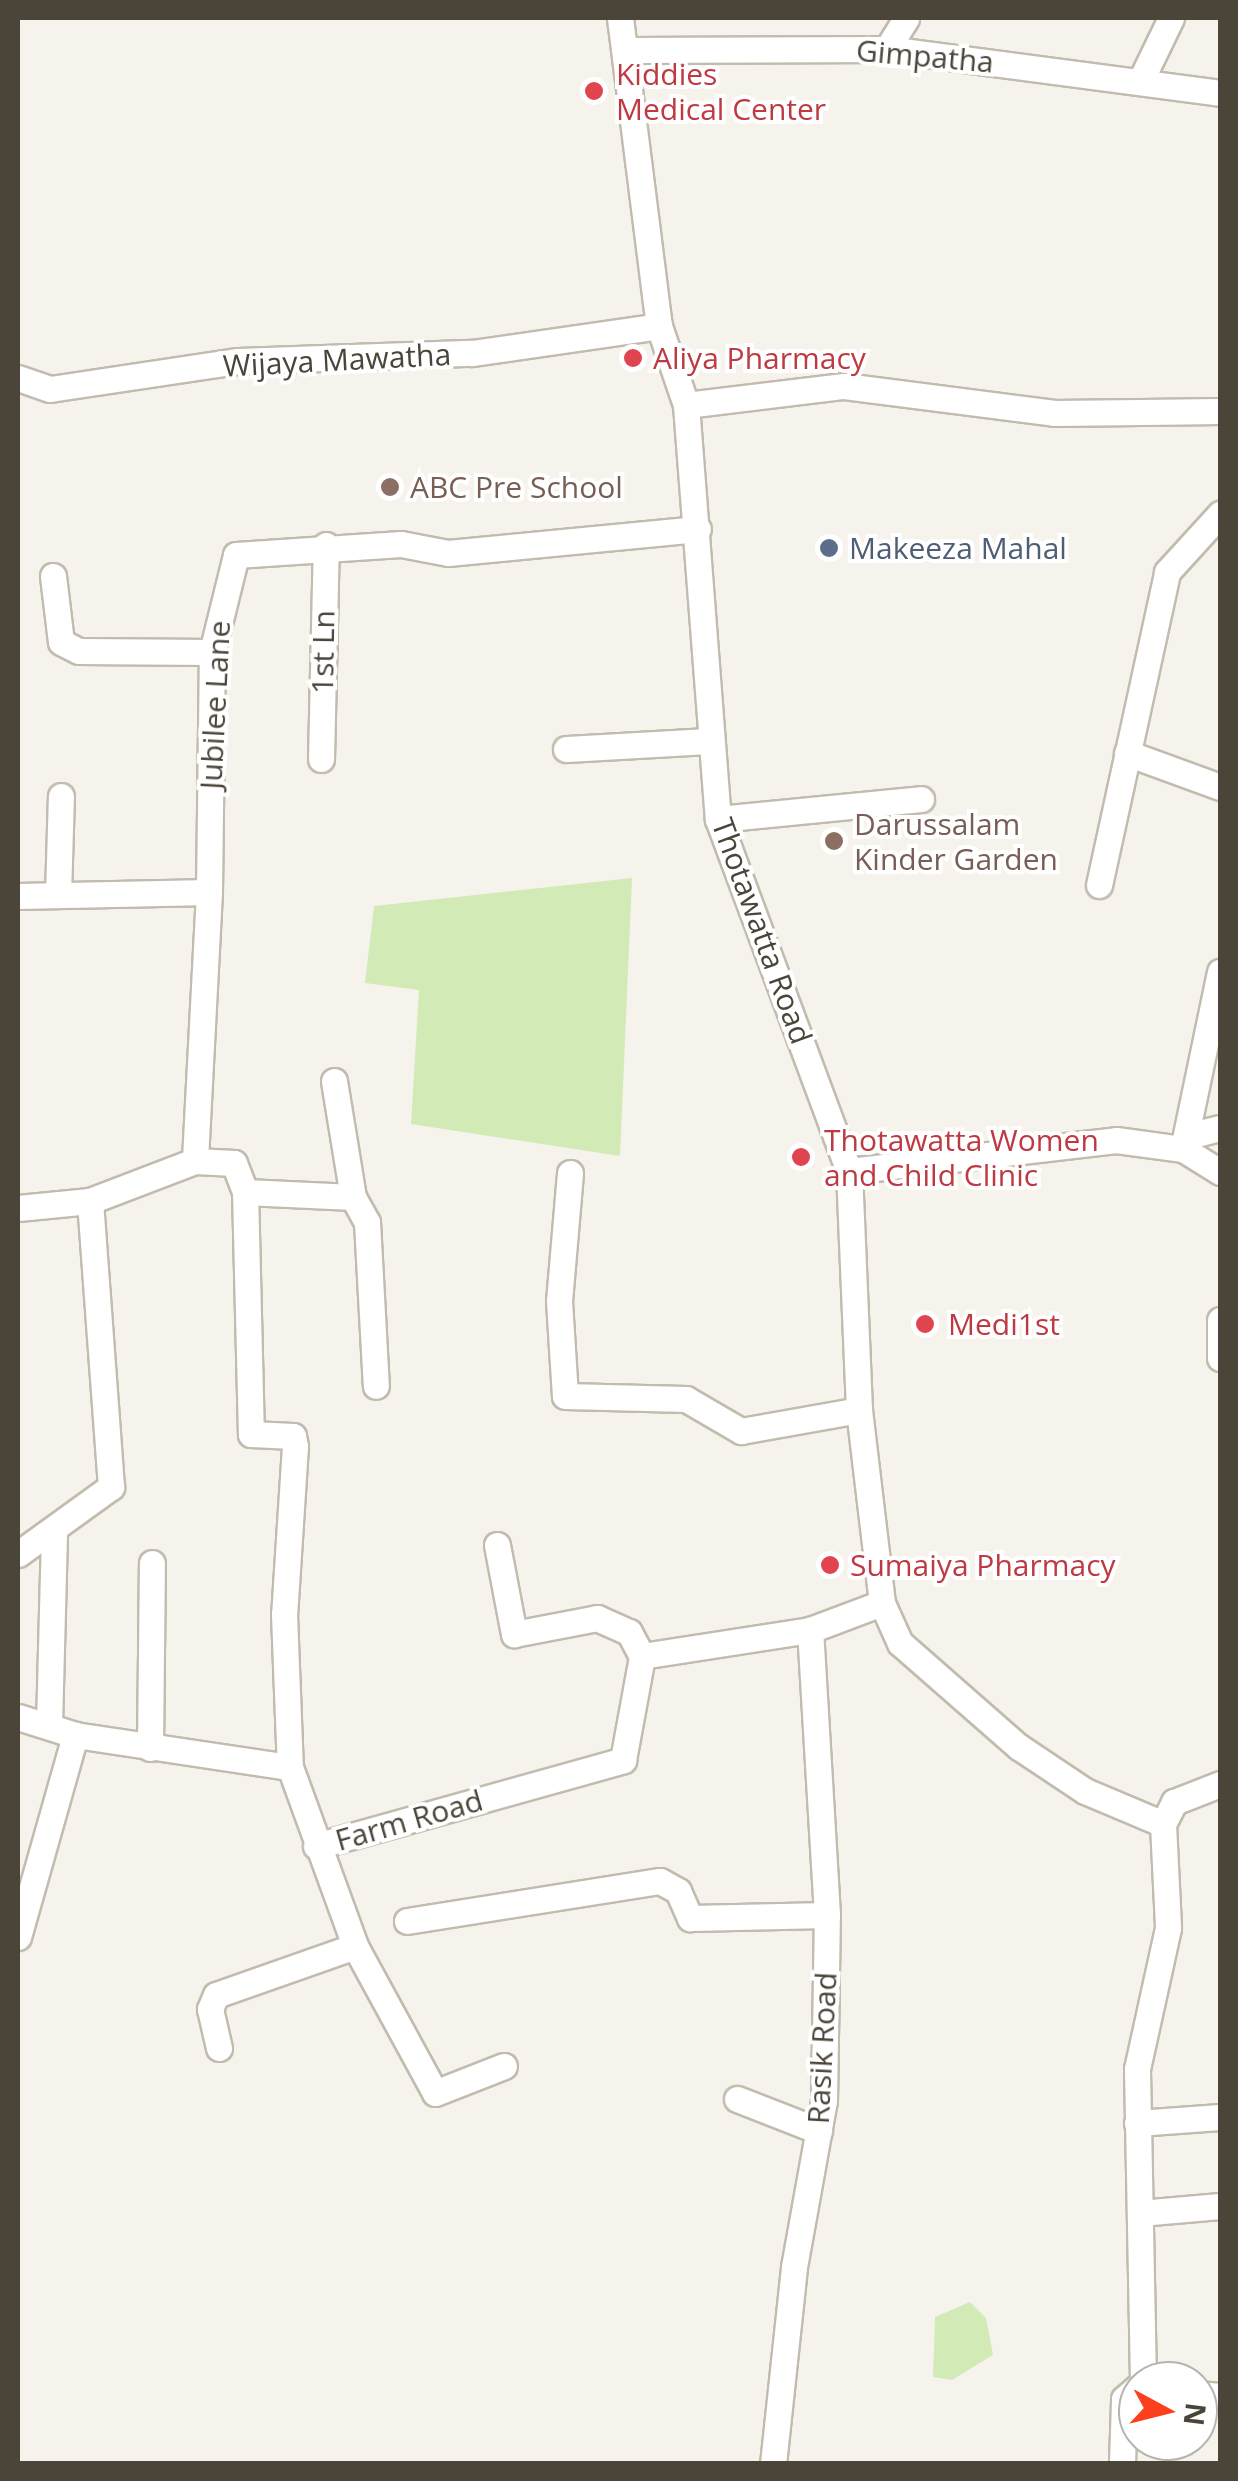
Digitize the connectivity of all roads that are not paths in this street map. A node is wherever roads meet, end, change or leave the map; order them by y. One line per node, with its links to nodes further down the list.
1 (620, 18): 5 (street, Thotawatta Road)
2 (906, 18): 4 (street)
3 (1171, 18): 6 (street)
4 (887, 49): 5 (street, Gimpatha); 6 (street, Gimpatha)
5 (627, 50): 8 (street, Thotawatta Road)
6 (1141, 80): 7 (street, Gimpatha)
7 (1220, 93)
8 (659, 326): 9 (street, Wijaya Mawatha); 10 (street, Thotawatta Road)
9 (18, 378)
10 (686, 405): 11 (street); 13 (street, Thotawatta Road)
11 (1220, 411)
12 (1220, 514): 19 (street)
13 (698, 529): 14 (street, Jubilee Lane); 17 (street, Thotawatta Road)
14 (326, 545): 16 (street, Jubilee Lane); 20 (street, 1st Ln)
15 (54, 576): 16 (street)
16 (212, 652): 26 (street, Jubilee Lane)
17 (709, 740): 18 (street); 24 (street, Thotawatta Road)
18 (566, 748)
19 (1127, 753): 21 (street); 25 (street)
20 (321, 758)
21 (1220, 787)
22 (61, 796): 27 (street)
23 (921, 799): 24 (street)
24 (718, 819): 34 (street, Thotawatta Road)
25 (1098, 885)
26 (210, 892): 27 (street); 33 (street, Jubilee Lane)
27 (58, 895): 28 (street)
28 (18, 896)
29 (1220, 972): 32 (street)
30 (334, 1082): 38 (street)
31 (1220, 1128): 32 (street)
32 (1187, 1142): 34 (street); 35 (street)
33 (194, 1161): 37 (street); 39 (street)
34 (849, 1171): 45 (street, Thotawatta Road)
35 (1220, 1172)
36 (570, 1173): 45 (street)
37 (245, 1192): 38 (street); 57 (street, Farm Road)
38 (353, 1197): 44 (street)
39 (90, 1200): 40 (street); 46 (street)
40 (18, 1208)
41 (1220, 1320): 42 (street)
42 (1220, 1329): 43 (street)
43 (1220, 1358)
44 (376, 1386)
45 (859, 1410): 50 (street, Thotawatta Road)
46 (54, 1534): 48 (street); 54 (street)
47 (497, 1545): 52 (street)
48 (18, 1554)
49 (152, 1562): 56 (street)
50 (882, 1603): 51 (street); 59 (street)
51 (810, 1630): 52 (street); 61 (street, Rasik Road)
52 (642, 1656): 60 (street, Farm Road)
53 (18, 1717): 54 (street)
54 (49, 1725): 55 (street)
55 (75, 1735): 56 (street); 63 (street)
56 (150, 1748): 57 (street)
57 (290, 1766): 60 (street, Farm Road)
58 (1220, 1784): 59 (street)
59 (1163, 1824): 69 (street)
60 (316, 1846): 64 (street)
61 (827, 1915): 62 (street); 70 (street, Rasik Road)
62 (408, 1921)
63 (18, 1937)
64 (355, 1946): 65 (street); 66 (street)
65 (219, 2048)
66 (504, 2066)
67 (738, 2100): 70 (street)
68 (1220, 2117): 69 (street)
69 (1136, 2123): 72 (street)
70 (818, 2131): 74 (street, Rasik Road)
71 (1220, 2206): 72 (street)
72 (1140, 2214): 73 (street)
73 (1143, 2361)
74 (773, 2464)

